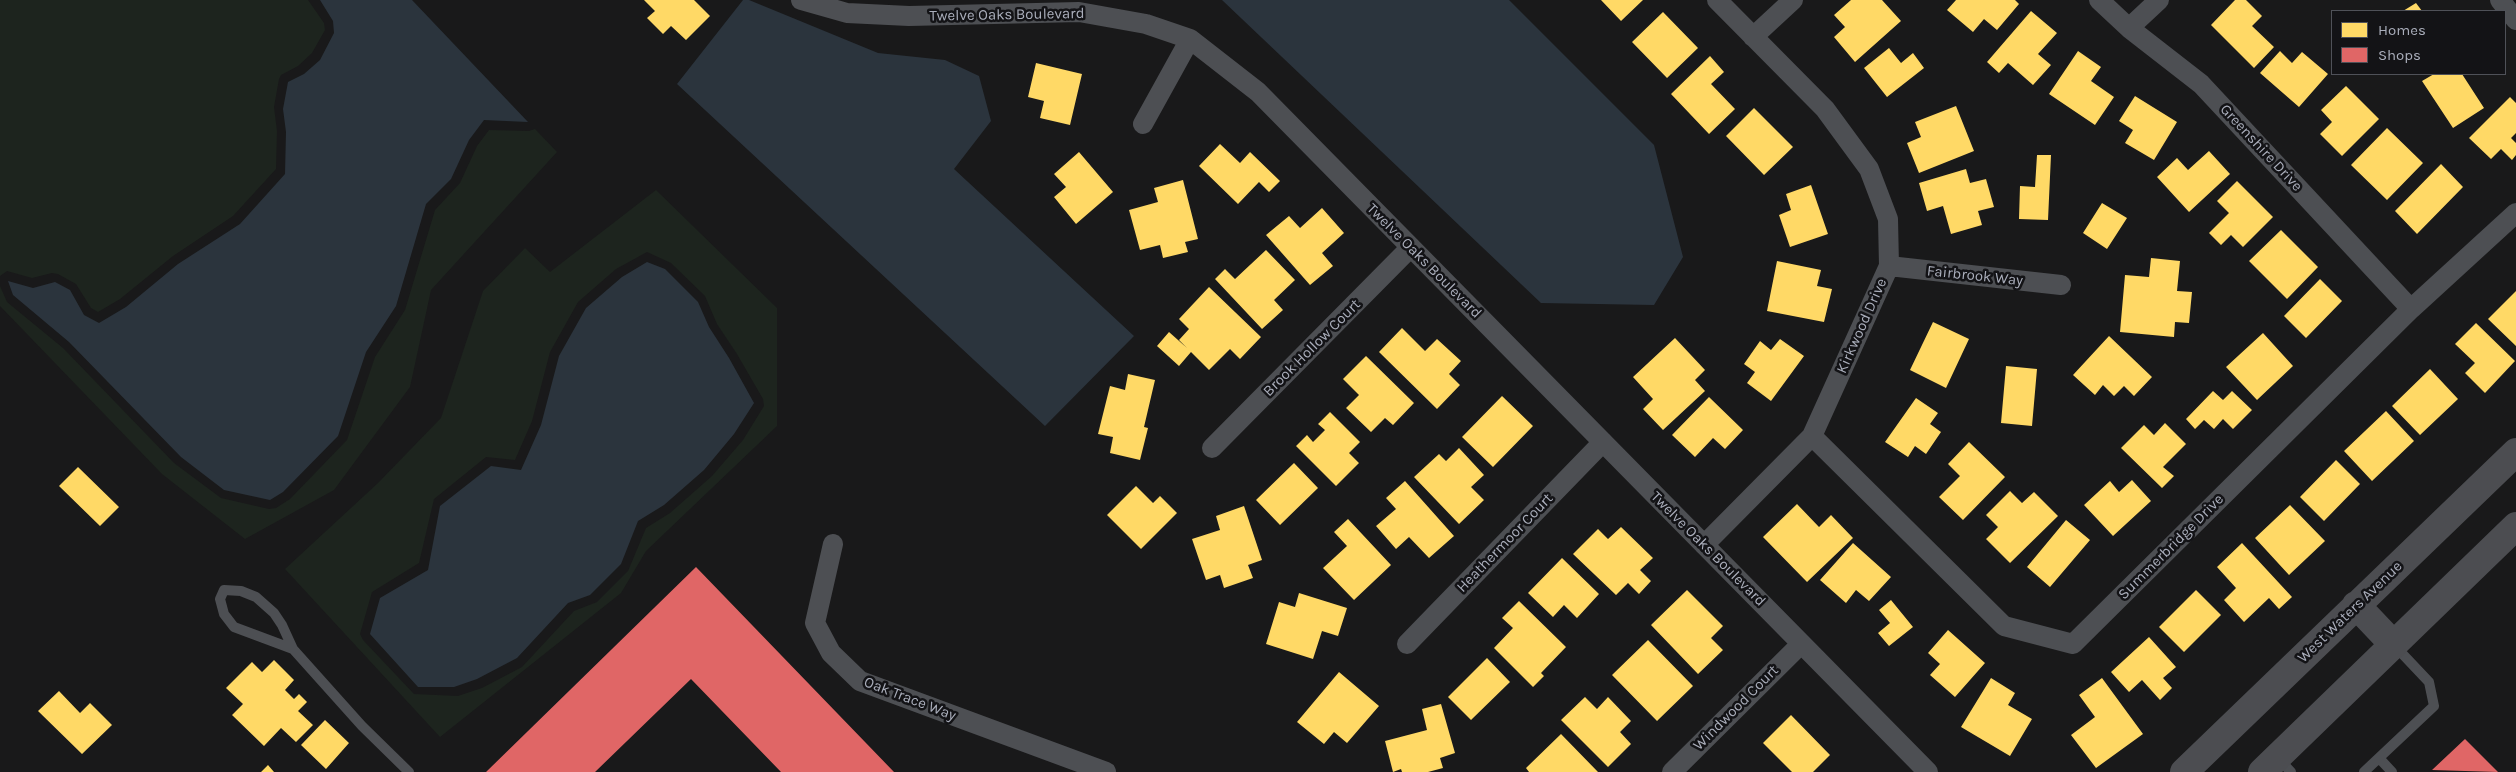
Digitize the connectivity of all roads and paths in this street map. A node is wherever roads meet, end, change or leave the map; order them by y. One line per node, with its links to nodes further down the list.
1 (801, 0): 10 (street, Twelve Oaks Boulevard)
2 (1717, 0): 9 (street, Kirkwood Drive)
3 (1793, 0): 9 (street)
4 (2099, 0): 8 (street, Greenshire Drive)
5 (2159, 0): 8 (street)
6 (2500, 0): 7 (street)
7 (2516, 20)
8 (2130, 28): 16 (street, Greenshire Drive)
9 (1753, 37): 14 (street, Kirkwood Drive)
10 (1190, 38): 11 (street); 13 (street, Twelve Oaks Boulevard)
11 (1143, 124)
12 (2516, 213): 16 (street, Summerbridge Drive)
13 (1411, 247): 18 (street, Twelve Oaks Boulevard); 19 (street, Brook Hollow Court)
14 (1889, 266): 15 (street, Fairbrook Way); 17 (street, Kirkwood Drive)
15 (2061, 285)
16 (2411, 309): 17 (street, Summerbridge Drive)
17 (1812, 436): 23 (street, Kirkwood Drive)
18 (1603, 442): 23 (street, Twelve Oaks Boulevard); 25 (street, Heathermoor Court)
19 (1212, 448)
20 (2516, 452): 24 (main road, West Waters Avenue)
21 (2515, 530): 27 (main road)
22 (833, 544): 32 (street, Oak Trace Way)
23 (1704, 545): 26 (street, Twelve Oaks Boulevard)
24 (2356, 605): 27 (main road); 35 (main road, West Waters Avenue)
25 (1407, 644)
26 (1801, 644): 33 (street, Windwood Court); 34 (street, Twelve Oaks Boulevard)
27 (2394, 645): 29 (lane); 30 (main road)
28 (293, 649): 28 (lane); 31 (lane)
29 (2379, 758): 36 (lane); 37 (lane)
30 (2277, 767)
31 (409, 772)
32 (1106, 772)
33 (1672, 772)
34 (1928, 772)
35 (2184, 772)
36 (2364, 772)
37 (2392, 772)

